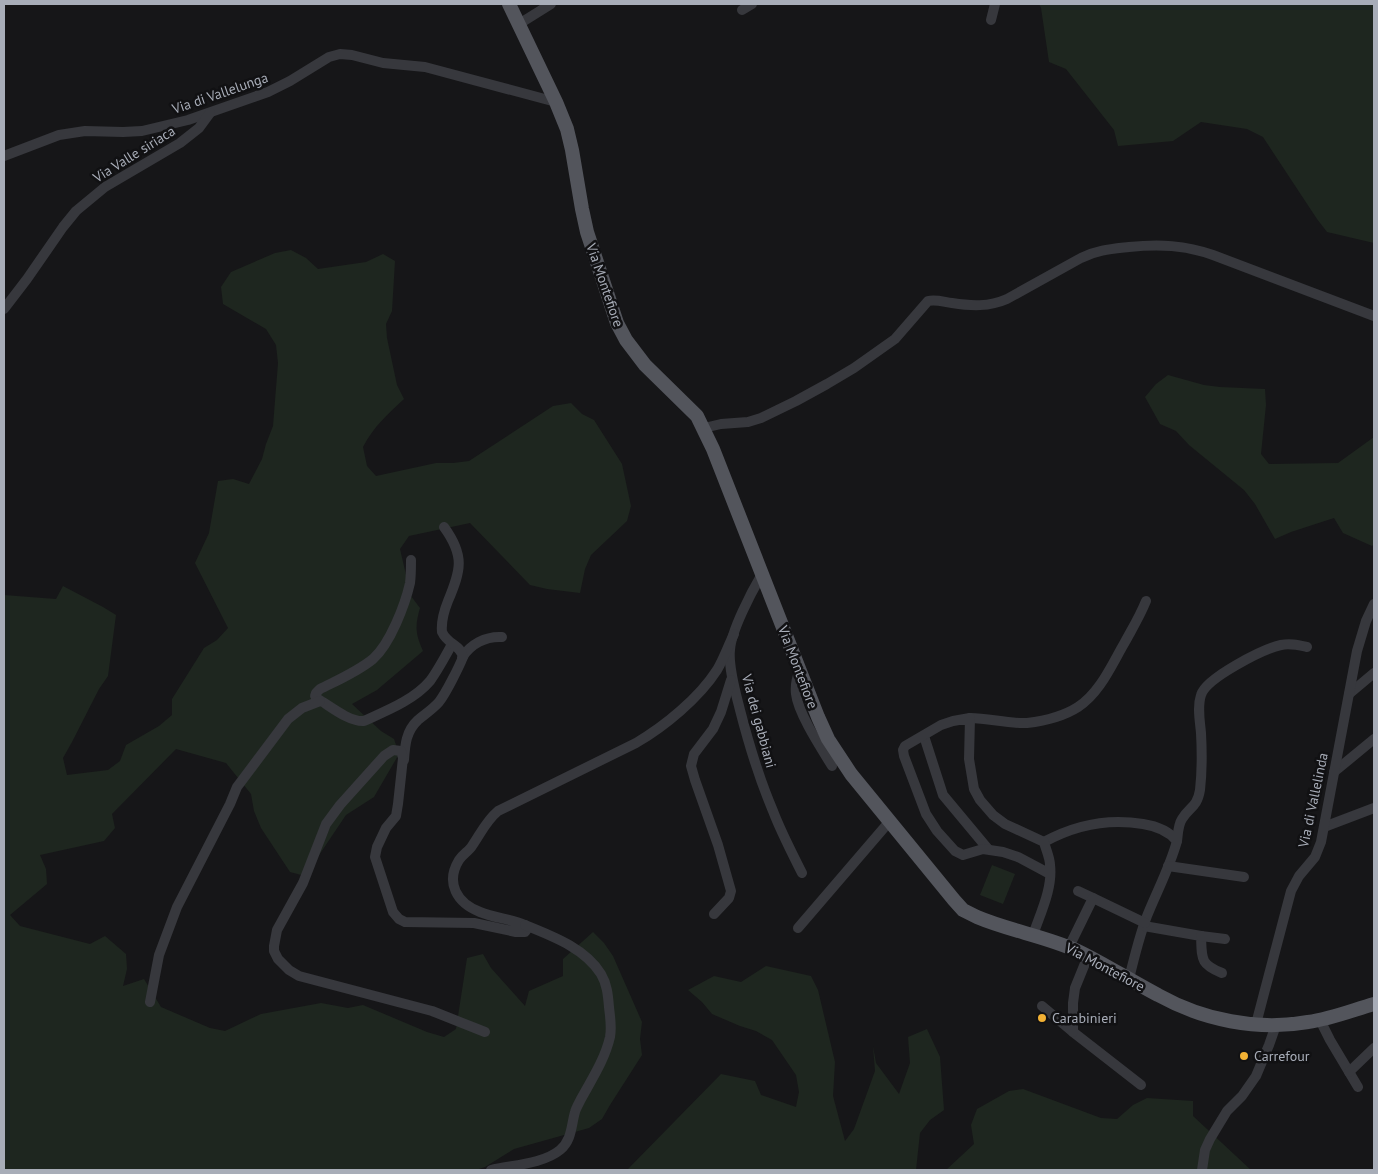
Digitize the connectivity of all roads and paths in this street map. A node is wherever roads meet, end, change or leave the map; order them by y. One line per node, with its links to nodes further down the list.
1 (509, 4): 7 (main road, Via Montefiore)
2 (551, 4): 7 (street)
3 (752, 4): 5 (street)
4 (995, 4): 6 (street)
5 (742, 10)
6 (991, 20)
7 (518, 24): 8 (main road, Via Montefiore)
8 (556, 102): 9 (street, Via di Vallelunga); 13 (main road, Via Montefiore)
9 (210, 113): 10 (street, Via di Vallelunga); 11 (street, Via Valle siriaca)
10 (4, 156)
11 (4, 309)
12 (1374, 316): 13 (street)
13 (704, 428): 16 (main road, Via Montefiore)
14 (444, 527): 21 (street)
15 (411, 560): 28 (street)
16 (762, 574): 19 (street, Via dei gabbiani); 24 (main road, Via Montefiore)
17 (1146, 602): 29 (street)
18 (1374, 604): 27 (street, Via di Vallelinda)
19 (734, 634): 26 (street, Via dei gabbiani); 48 (street)
20 (502, 638): 23 (street)
21 (452, 644): 23 (street); 28 (street)
22 (1307, 647): 38 (street)
23 (462, 658): 32 (street)
24 (800, 670): 33 (street); 36 (main road, Via Montefiore)
25 (1374, 673): 27 (street)
26 (732, 675): 42 (street, Via dei gabbiani); 47 (street)
27 (1349, 694): 34 (street, Via di Vallelinda)
28 (320, 700): 58 (street)
29 (970, 718): 30 (street); 39 (street)
30 (924, 736): 40 (street); 40 (street)
31 (1374, 739): 34 (street)
32 (403, 766): 48 (street); 64 (street)
33 (832, 766)
34 (1334, 772): 37 (street, Via di Vallelinda)
35 (1374, 808): 37 (street)
36 (890, 822): 50 (street); 51 (main road, Via Montefiore)
37 (1324, 827): 62 (street, Via di Vallelinda)
38 (1177, 841): 39 (street); 41 (street)
39 (1044, 842): 43 (street)
40 (988, 849): 43 (street)
41 (1168, 866): 44 (street); 49 (street)
42 (802, 873)
43 (1050, 874): 51 (street)
44 (1244, 877)
45 (1078, 891): 46 (street)
46 (1092, 898): 49 (street); 54 (street)
47 (714, 914)
48 (525, 925): 70 (street)
49 (1144, 925): 52 (street); 57 (street)
50 (798, 928)
51 (1032, 935): 54 (main road, Via Montefiore)
52 (1201, 936): 53 (street); 56 (street)
53 (1225, 939)
54 (1069, 947): 55 (main road, Via Montefiore)
55 (1088, 956): 57 (main road, Via Montefiore); 65 (street)
56 (1222, 973)
57 (1129, 979): 62 (main road, Via Montefiore)
58 (150, 1002)
59 (1374, 1004): 61 (main road, Via Montefiore)
60 (1042, 1006): 65 (street)
61 (1320, 1020): 63 (main road, Via Montefiore); 67 (street)
62 (1256, 1024): 63 (main road, Via Montefiore)
63 (1276, 1025): 71 (street)
64 (485, 1032)
65 (1073, 1032): 68 (street)
66 (1374, 1048): 67 (street)
67 (1349, 1072): 69 (street)
68 (1141, 1085)
69 (1358, 1087)
70 (491, 1170)
71 (1202, 1170)

